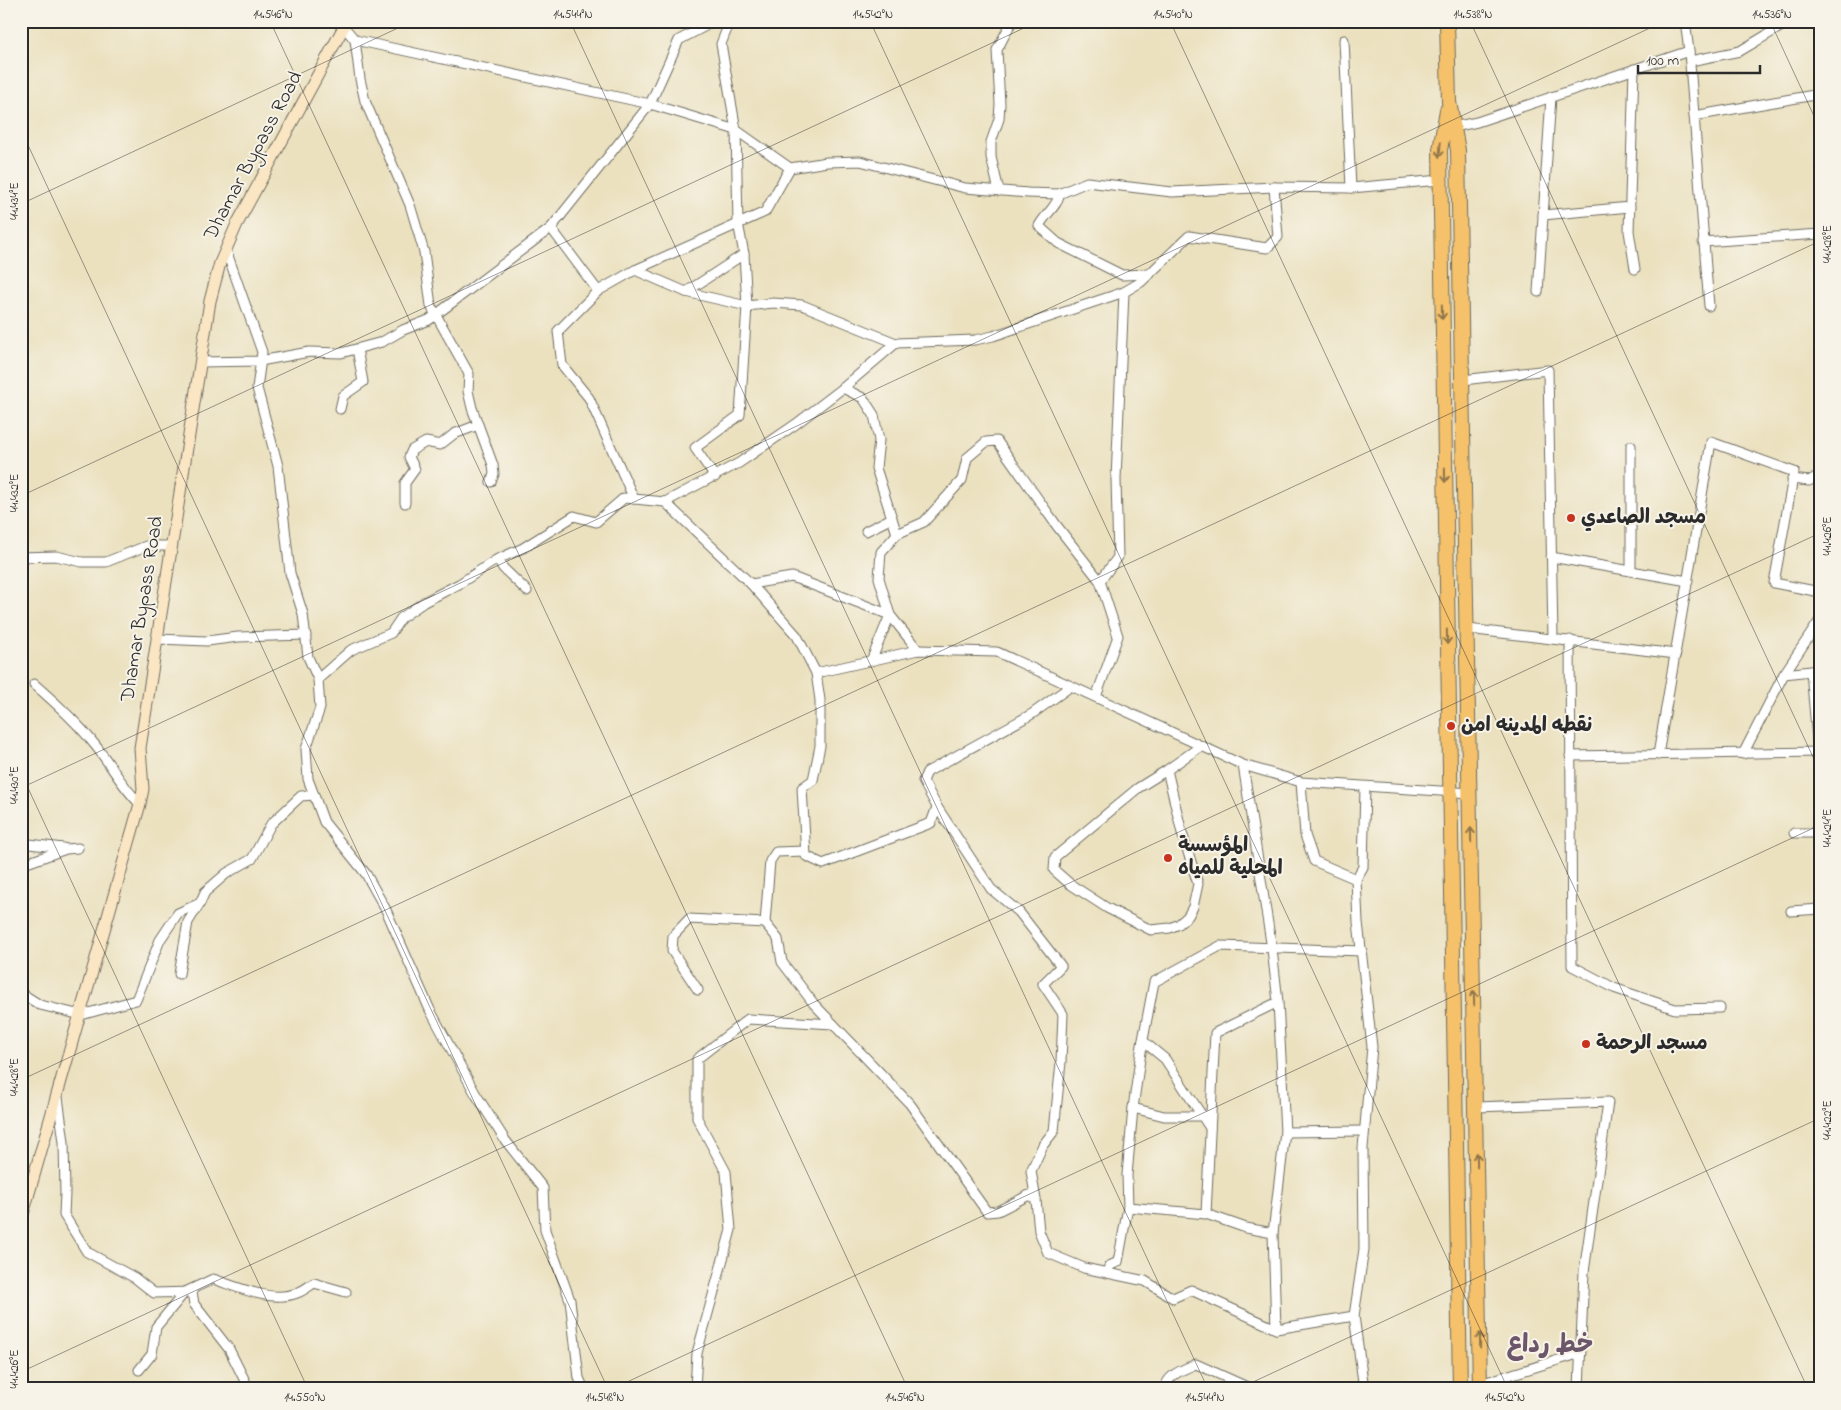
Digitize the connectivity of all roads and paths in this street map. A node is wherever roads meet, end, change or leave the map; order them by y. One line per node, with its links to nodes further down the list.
1 (716, 21): 15 (street)
2 (730, 21): 18 (street)
3 (1012, 21): 23 (street)
4 (1447, 21): 17 (main road)
5 (1685, 21): 10 (street)
6 (1790, 21): 11 (street)
7 (345, 24): 8 (street); 31 (main road, Dhamar Bypass Road)
8 (355, 40): 15 (street); 42 (street)
9 (1344, 40): 22 (street)
10 (1689, 51): 11 (street); 12 (street)
11 (1690, 61): 16 (street)
12 (1634, 69): 14 (street); 25 (street)
13 (1820, 94): 16 (street)
14 (1551, 97): 17 (street); 26 (street)
15 (650, 104): 18 (street); 28 (street)
16 (1694, 116): 30 (street)
17 (1449, 129): 20 (main road, one-way to 20); 47 (main road)
18 (736, 130): 19 (street); 27 (street)
19 (790, 168): 23 (street); 27 (street)
20 (1440, 180): 22 (street); 88 (main road, one-way to 88)
21 (1274, 187): 22 (street); 24 (street); 35 (street)
22 (1351, 188)
23 (999, 191): 24 (street)
24 (1059, 194): 35 (street)
25 (1630, 207): 26 (street); 33 (street)
26 (1543, 215): 39 (street)
27 (738, 223): 32 (street); 34 (street)
28 (551, 228): 36 (street); 42 (street)
29 (1820, 234): 30 (street)
30 (1703, 242): 41 (street)
31 (226, 250): 45 (street); 46 (main road, Dhamar Bypass Road)
32 (744, 254): 37 (street); 40 (street)
33 (1635, 269)
34 (635, 270): 36 (street); 37 (street)
35 (1150, 274): 38 (street)
36 (598, 291): 56 (street)
37 (686, 292): 40 (street)
38 (1124, 292): 43 (street); 67 (street)
39 (1538, 292)
40 (747, 306): 43 (street); 53 (street)
41 (1709, 306)
42 (435, 315): 44 (street); 50 (street)
43 (896, 343): 48 (street)
44 (357, 349): 45 (street); 49 (street)
45 (260, 361): 46 (street); 75 (street)
46 (200, 362): 62 (main road, Dhamar Bypass Road)
47 (1463, 380): 64 (street); 74 (main road)
48 (843, 388): 53 (street); 59 (street)
49 (340, 409)
50 (478, 425): 55 (street); 58 (street)
51 (1631, 446): 66 (street)
52 (1820, 475): 54 (street)
53 (715, 476): 57 (street)
54 (1792, 479): 68 (street); 71 (street)
55 (492, 482)
56 (634, 499): 57 (street); 65 (street)
57 (665, 502): 69 (street)
58 (405, 503)
59 (892, 518): 60 (street); 61 (street)
60 (866, 531)
61 (897, 534): 67 (street); 72 (street)
62 (172, 546): 63 (street); 76 (main road, Dhamar Bypass Road)
63 (21, 557)
64 (1551, 557): 66 (street); 77 (street)
65 (498, 559): 70 (street); 85 (street)
66 (1631, 571): 68 (street)
67 (1100, 581): 90 (street)
68 (1688, 581): 80 (street)
69 (751, 584): 72 (street); 83 (street)
70 (527, 590)
71 (1820, 592)
72 (890, 615): 79 (street); 81 (street)
73 (1820, 620): 84 (street)
74 (1468, 628): 77 (street); 89 (main road)
75 (306, 636): 76 (street); 85 (street)
76 (158, 638): 103 (main road, Dhamar Bypass Road)
77 (1553, 638): 78 (street)
78 (1570, 640): 80 (street); 95 (street)
79 (918, 650): 81 (street); 87 (street)
80 (1676, 654): 94 (street)
81 (871, 661): 83 (street)
82 (1815, 670): 84 (street); 92 (street)
83 (816, 673): 110 (street)
84 (1784, 674): 93 (street)
85 (318, 679): 102 (street)
86 (34, 684): 103 (street)
87 (1071, 686): 90 (street); 104 (street)
88 (1448, 689): 89 (main road); 100 (main road)
89 (1469, 690): 101 (main road)
90 (1096, 697): 91 (street)
91 (1201, 746): 96 (street); 97 (street)
92 (1819, 752): 93 (street)
93 (1743, 754): 94 (street)
94 (1658, 755): 95 (street)
95 (1570, 756): 123 (street)
96 (1243, 765): 98 (street); 117 (street)
97 (1167, 770): 97 (street)
98 (1301, 782): 99 (street); 112 (street)
99 (1365, 787): 100 (street); 112 (street)
100 (1450, 792): 101 (street); 127 (main road)
101 (1470, 793): 128 (main road, one-way to 101)
102 (314, 794): 113 (street); 152 (street)
103 (140, 804): 124 (main road, Dhamar Bypass Road)
104 (937, 807): 110 (street); 137 (street)
105 (1794, 833): 106 (street)
106 (1820, 833)
107 (21, 843): 109 (street)
108 (78, 848): 109 (street)
109 (66, 849): 111 (street)
110 (806, 852): 116 (street)
111 (21, 865)
112 (1356, 879): 118 (street)
113 (200, 903): 119 (street); 124 (street)
114 (1820, 909): 115 (street)
115 (1791, 911)
116 (765, 923): 120 (street); 125 (street)
117 (1272, 949): 118 (street); 122 (street); 126 (street)
118 (1362, 951): 133 (street)
119 (179, 974)
120 (698, 990)
121 (21, 993): 124 (street)
122 (1278, 1002): 132 (street); 134 (street)
123 (1720, 1008)
124 (80, 1015): 129 (main road, Dhamar Bypass Road)
125 (833, 1024): 137 (street); 153 (street)
126 (1143, 1041): 131 (street); 132 (street)
127 (1454, 1074): 128 (main road); 135 (main road)
128 (1475, 1077): 130 (main road)
129 (58, 1094): 140 (main road, Dhamar Bypass Road); 143 (street)
130 (1476, 1107): 136 (main road, one-way to 130); 147 (street)
131 (1133, 1108): 132 (street); 138 (street)
132 (1207, 1115): 139 (street)
133 (1364, 1131): 134 (street); 145 (street)
134 (1285, 1132): 141 (street)
135 (1457, 1188): 136 (main road); 156 (main road)
136 (1477, 1192): 149 (main road, one-way to 136)
137 (1036, 1200): 142 (street)
138 (1128, 1207): 139 (street); 142 (street)
139 (1206, 1214): 141 (street)
140 (21, 1221)
141 (1273, 1233): 146 (street)
142 (1108, 1273): 146 (street)
143 (185, 1292): 144 (street); 148 (street); 151 (street)
144 (346, 1292)
145 (1354, 1316): 146 (street); 155 (street)
146 (1276, 1329)
147 (1581, 1353): 149 (street); 157 (street)
148 (139, 1370)
149 (1480, 1386)
150 (1247, 1388): 154 (street)
151 (249, 1389)
152 (584, 1389)
153 (695, 1389)
154 (1164, 1389)
155 (1364, 1389)
156 (1460, 1389)
157 (1579, 1389)

